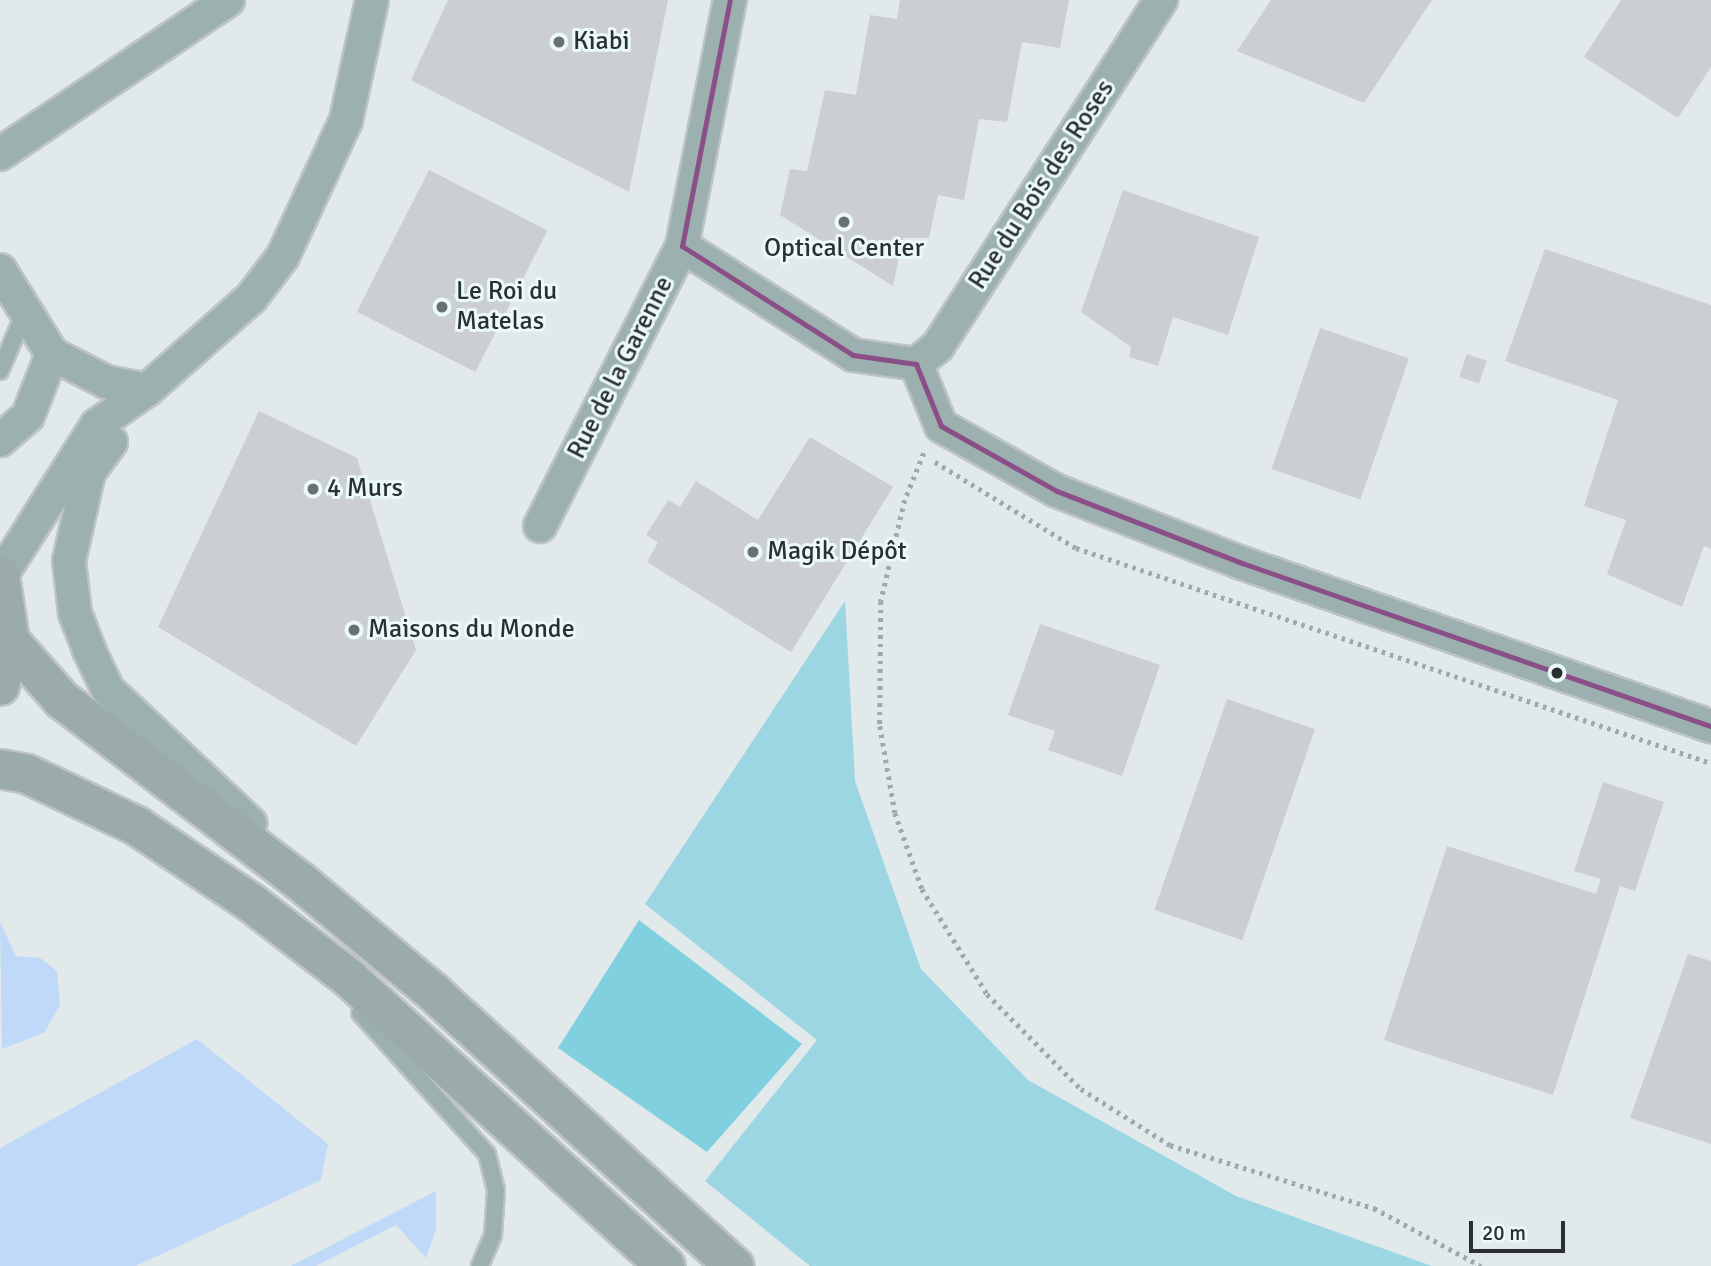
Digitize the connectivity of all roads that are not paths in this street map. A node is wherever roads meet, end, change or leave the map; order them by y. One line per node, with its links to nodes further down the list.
1 (228, 0): 5 (street)
2 (730, 0): 6 (street, Rue de la Garenne)
3 (1161, 0): 10 (street, Rue du Bois des Roses)
4 (370, 1): 12 (street)
5 (0, 154)
6 (682, 246): 10 (street); 14 (street, Rue de la Garenne)
7 (0, 270): 8 (street)
8 (25, 312): 9 (street); 11 (lane)
9 (52, 354): 12 (street); 13 (street)
10 (916, 364): 18 (street)
11 (0, 371)
12 (147, 390): 15 (street); 20 (street)
13 (0, 440)
14 (540, 526)
15 (0, 575): 16 (main road)
16 (10, 641): 17 (main road); 20 (main road)
17 (0, 686)
18 (1711, 726)
19 (0, 769): 21 (main road)
20 (302, 882): 24 (main road)
21 (250, 902): 22 (lane); 23 (main road)
22 (480, 1266)
23 (665, 1266)
24 (734, 1266)

